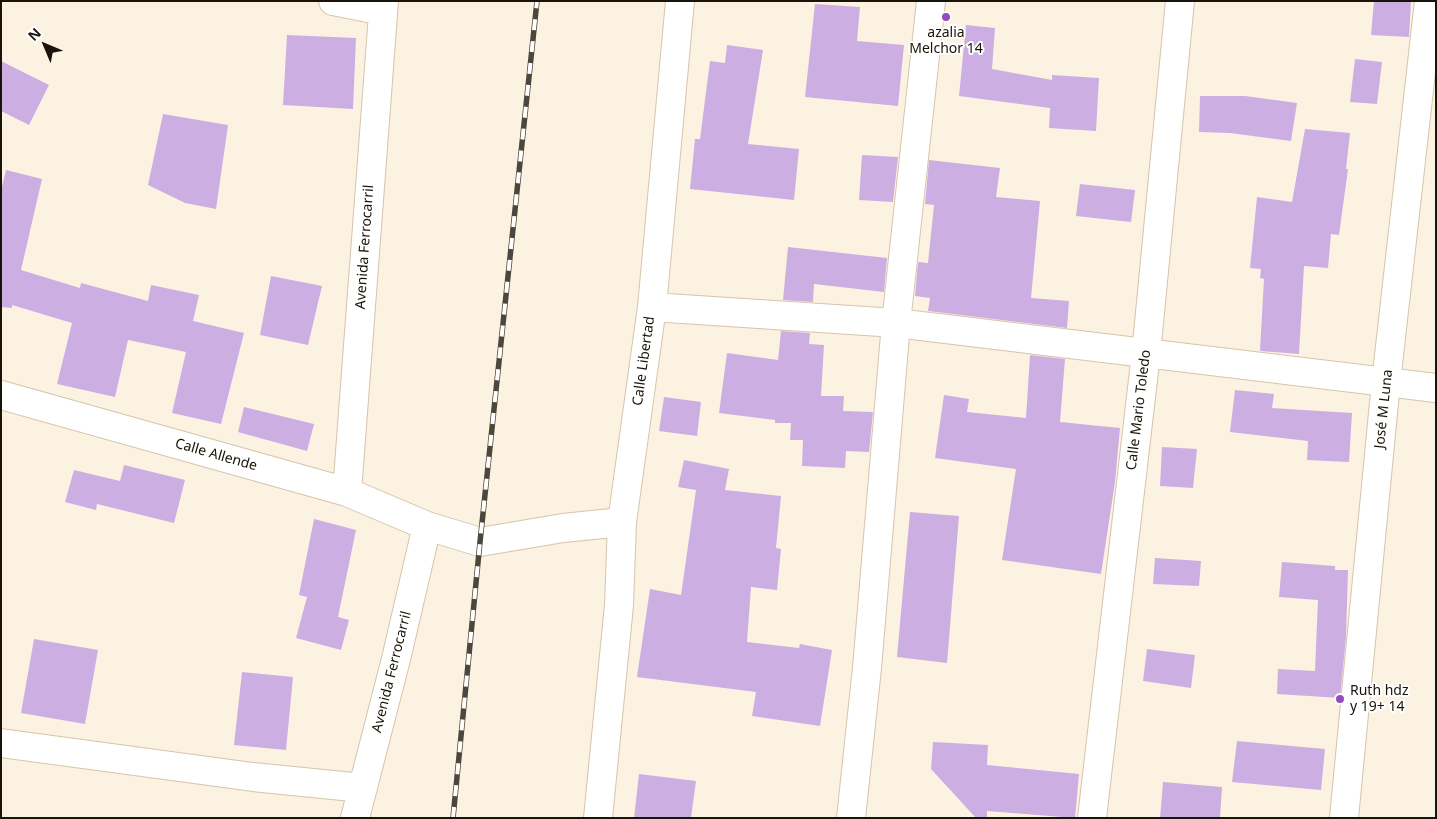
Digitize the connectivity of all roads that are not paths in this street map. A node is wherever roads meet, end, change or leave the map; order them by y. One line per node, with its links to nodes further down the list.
1 (334, 1): 6 (street)
2 (680, 1): 7 (street, Calle Libertad)
3 (931, 1): 8 (street)
4 (1180, 1): 9 (street, Calle Mario Toledo)
5 (1429, 1): 10 (street, José M Luna)
6 (383, 6): 13 (street, Avenida Ferrocarril)
7 (652, 307): 8 (street); 14 (street, Calle Libertad)
8 (896, 323): 9 (street); 20 (street)
9 (1146, 354): 10 (street); 21 (street, Calle Mario Toledo)
10 (1386, 382): 11 (street); 22 (street, José M Luna)
11 (1436, 388)
12 (1, 395): 13 (street, Calle Allende)
13 (347, 492): 15 (street, Calle Allende)
14 (622, 522): 15 (street); 19 (street, Calle Libertad)
15 (427, 526): 17 (street, Avenida Ferrocarril)
16 (1, 743): 17 (street)
17 (363, 788): 18 (street, Avenida Ferrocarril)
18 (355, 818)
19 (598, 818)
20 (851, 818)
21 (1092, 818)
22 (1344, 818)

